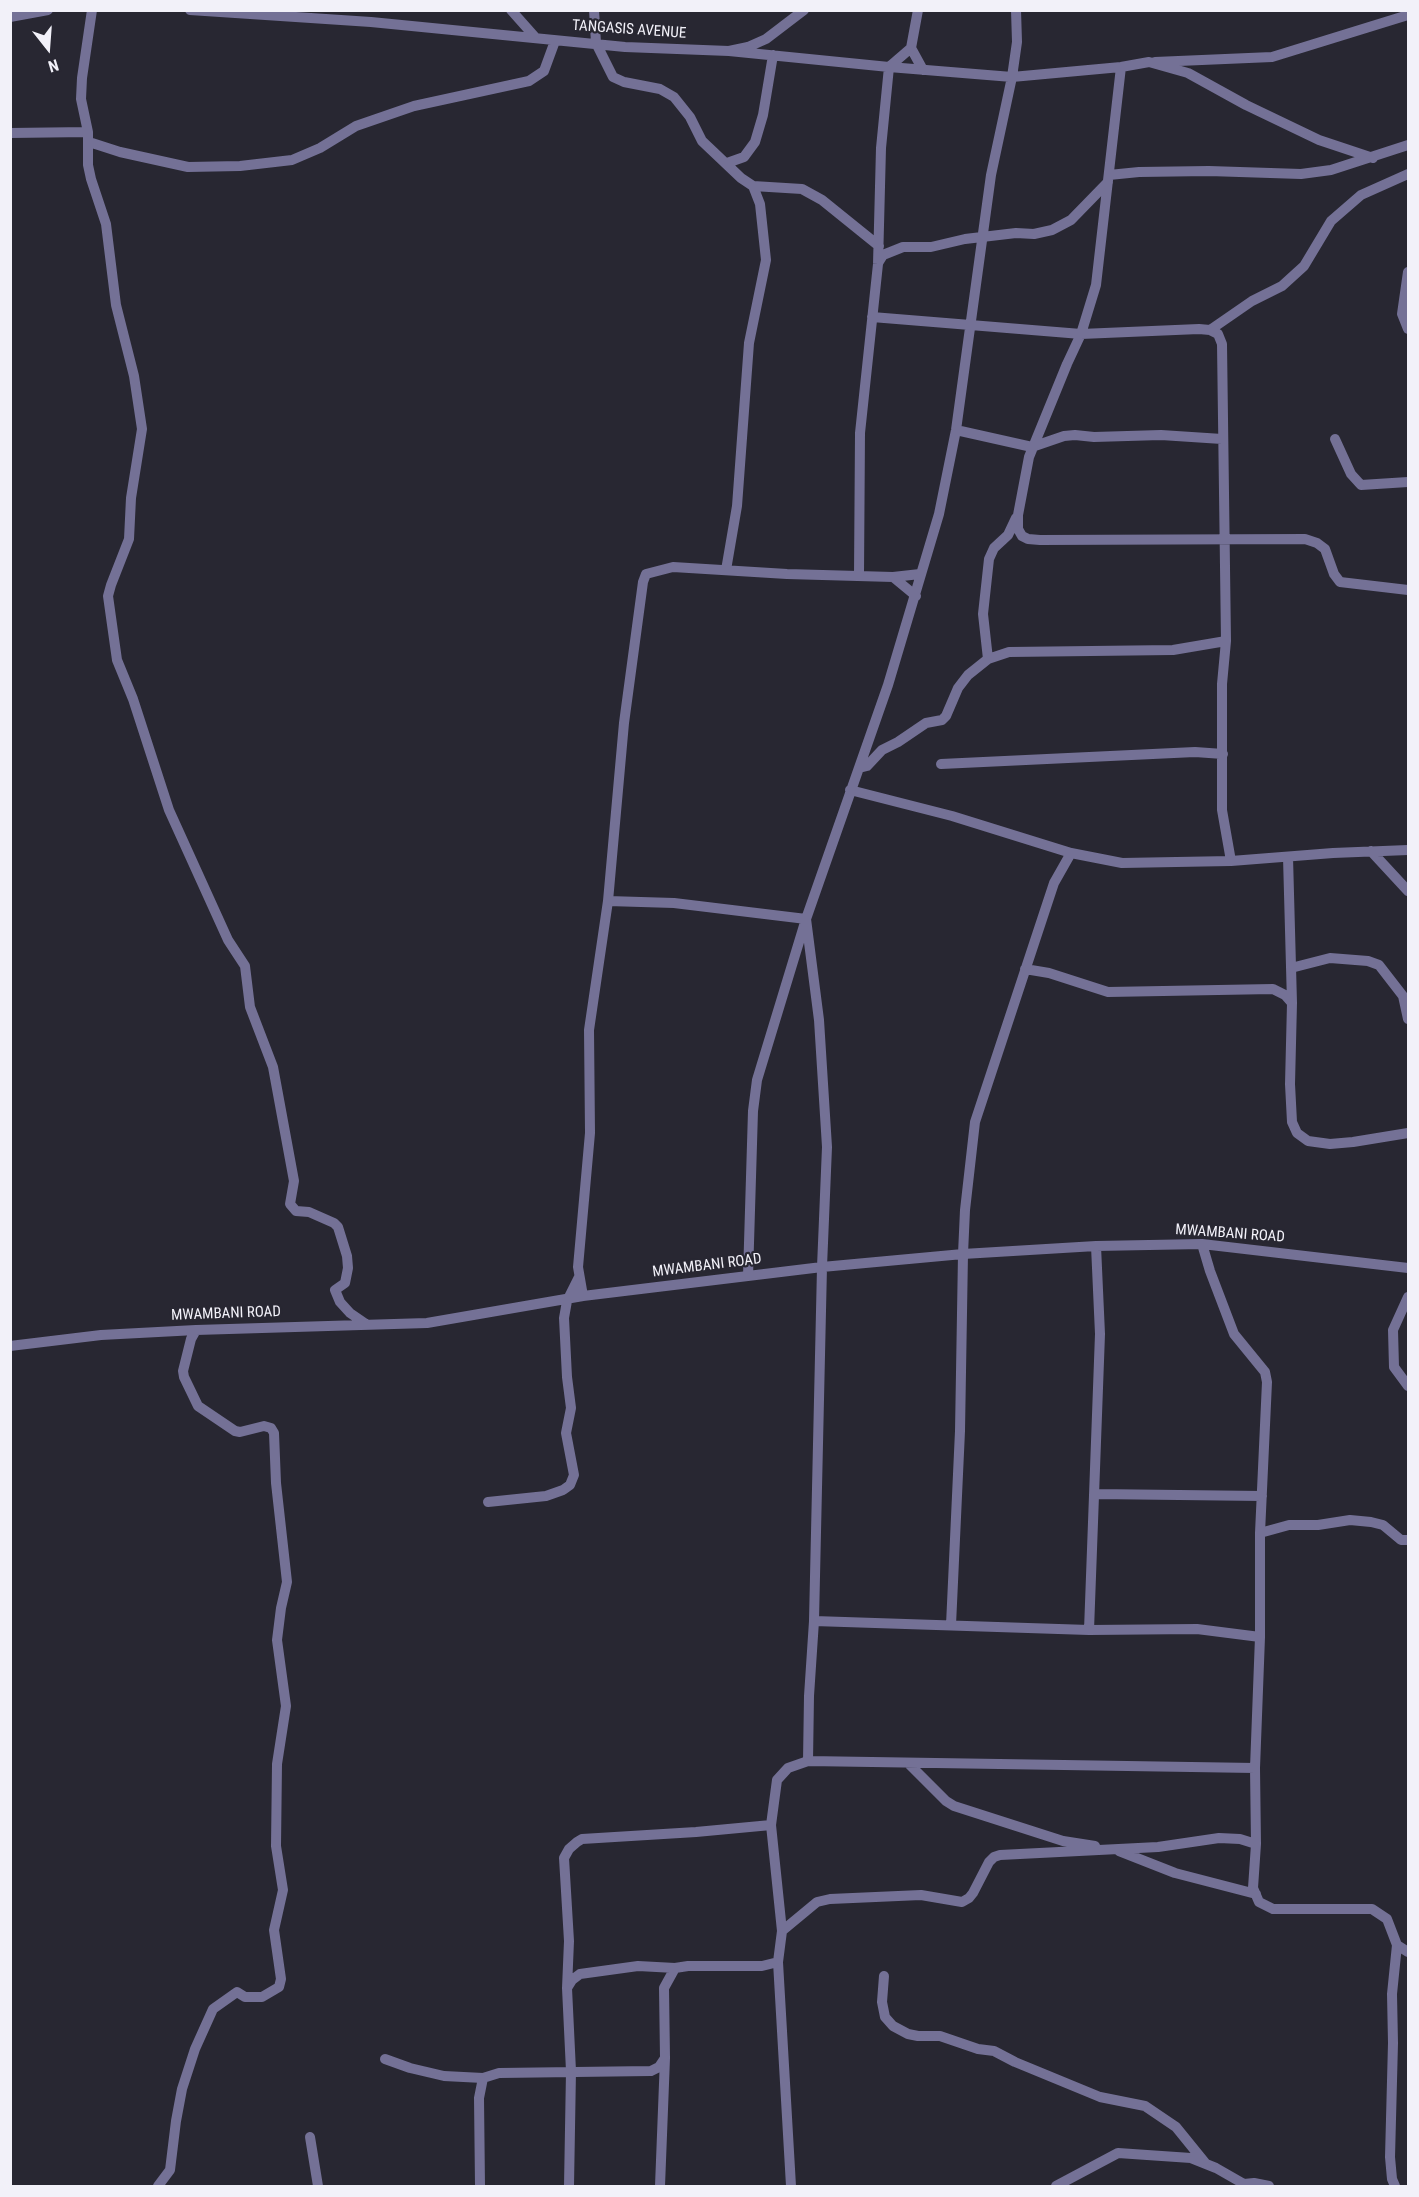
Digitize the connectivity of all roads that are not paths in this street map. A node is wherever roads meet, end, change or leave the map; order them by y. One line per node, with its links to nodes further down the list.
1 (48, 10): 10 (street)
2 (92, 10): 23 (street)
3 (190, 10): 11 (street, TANGASIS AVENUE)
4 (511, 10): 11 (street)
5 (594, 10): 13 (street)
6 (804, 10): 15 (street, TANGASIS AVENUE)
7 (918, 10): 14 (street)
8 (1016, 10): 21 (street)
9 (1408, 15): 17 (street)
10 (10, 17)
11 (535, 37): 12 (street, TANGASIS AVENUE)
12 (555, 41): 13 (street, TANGASIS AVENUE); 23 (street)
13 (596, 43): 15 (street, TANGASIS AVENUE); 26 (street)
14 (911, 48): 19 (street); 20 (street)
15 (729, 51): 16 (street)
16 (773, 55): 19 (street); 26 (street)
17 (1149, 62): 18 (street); 25 (street)
18 (1121, 67): 21 (street); 28 (street)
19 (889, 68): 20 (street); 31 (street)
20 (923, 70): 21 (street)
21 (1012, 77): 30 (street)
22 (10, 133): 23 (street)
23 (89, 137): 82 (street)
24 (1408, 145): 25 (street)
25 (1372, 158): 28 (street)
26 (727, 163): 29 (street)
27 (1408, 174): 37 (street)
28 (1109, 178): 30 (street); 38 (street)
29 (753, 186): 31 (street); 46 (street)
30 (982, 238): 32 (street); 35 (street)
31 (879, 246): 32 (street)
32 (878, 264): 34 (street)
33 (1408, 272): 36 (street)
34 (872, 317): 35 (street); 47 (street)
35 (969, 326): 38 (street); 39 (street)
36 (1408, 329)
37 (1210, 330): 38 (street); 40 (street)
38 (1081, 334): 42 (street)
39 (956, 430): 42 (street); 48 (street)
40 (1222, 439): 42 (street); 45 (street)
41 (1335, 439): 43 (street)
42 (1032, 447): 44 (street)
43 (1408, 482)
44 (1018, 515): 45 (street); 53 (street)
45 (1225, 539): 50 (street); 52 (street)
46 (726, 570): 47 (street); 64 (street)
47 (859, 574): 49 (street)
48 (920, 574): 49 (street); 51 (street)
49 (893, 577): 51 (street)
50 (1408, 590)
51 (916, 596): 56 (street)
52 (1226, 640): 53 (street); 54 (street)
53 (988, 658): 56 (street)
54 (1223, 754): 55 (street); 62 (street)
55 (941, 764)
56 (859, 768): 57 (street)
57 (850, 790): 60 (street); 65 (street)
58 (1408, 850): 59 (street)
59 (1371, 851): 61 (street); 63 (street)
60 (1071, 853): 62 (street); 67 (street)
61 (1288, 857): 62 (street); 66 (street)
62 (1231, 861)
63 (1408, 891)
64 (608, 900): 65 (street); 78 (street)
65 (806, 919): 75 (street); 77 (street)
66 (1291, 968): 68 (street); 69 (street)
67 (1025, 969): 69 (street); 74 (street)
68 (1406, 991): 70 (street)
69 (1292, 1003): 71 (street)
70 (1408, 1019)
71 (1408, 1133)
72 (1202, 1244): 73 (street, MWAMBANI ROAD); 76 (street, MWAMBANI ROAD); 87 (street)
73 (1096, 1246): 74 (street, MWAMBANI ROAD); 86 (street)
74 (963, 1254): 75 (street, MWAMBANI ROAD); 92 (street)
75 (822, 1267): 77 (street, MWAMBANI ROAD); 91 (street)
76 (1408, 1268)
77 (748, 1276): 79 (street, MWAMBANI ROAD)
78 (579, 1277): 79 (street); 81 (street)
79 (583, 1296): 81 (street, MWAMBANI ROAD)
80 (1408, 1297): 85 (street)
81 (567, 1301): 82 (street, MWAMBANI ROAD); 88 (street)
82 (366, 1324): 83 (street, MWAMBANI ROAD)
83 (196, 1330): 84 (street, MWAMBANI ROAD); 115 (street)
84 (10, 1346)
85 (1408, 1386)
86 (1096, 1494): 87 (street); 93 (street)
87 (1262, 1496): 89 (street)
88 (488, 1502)
89 (1260, 1533): 90 (street); 94 (street)
90 (1408, 1540)
91 (814, 1621): 92 (street); 95 (street)
92 (951, 1625): 93 (street)
93 (1089, 1630): 94 (street)
94 (1260, 1637): 97 (street)
95 (808, 1761): 96 (street); 98 (street)
96 (909, 1764): 97 (street); 100 (street)
97 (1255, 1768): 99 (street)
98 (771, 1825): 102 (street); 108 (street)
99 (1256, 1844): 100 (street); 101 (street)
100 (1115, 1849): 101 (street); 102 (street)
101 (1256, 1894): 103 (street)
102 (782, 1931): 105 (street)
103 (1397, 1945): 104 (street); 123 (street)
104 (1408, 1952)
105 (778, 1962): 106 (street); 120 (street)
106 (675, 1968): 108 (street); 109 (street)
107 (884, 1976): 114 (street)
108 (567, 1988): 111 (street)
109 (665, 2058): 111 (street); 119 (street)
110 (385, 2059): 112 (street)
111 (571, 2072): 112 (street); 118 (street)
112 (483, 2078): 117 (street)
113 (310, 2137): 116 (street)
114 (1206, 2164): 121 (street); 122 (street)
115 (158, 2187)
116 (318, 2187)
117 (480, 2187)
118 (569, 2187)
119 (660, 2187)
120 (791, 2187)
121 (1056, 2187)
122 (1269, 2187)
123 (1395, 2187)

